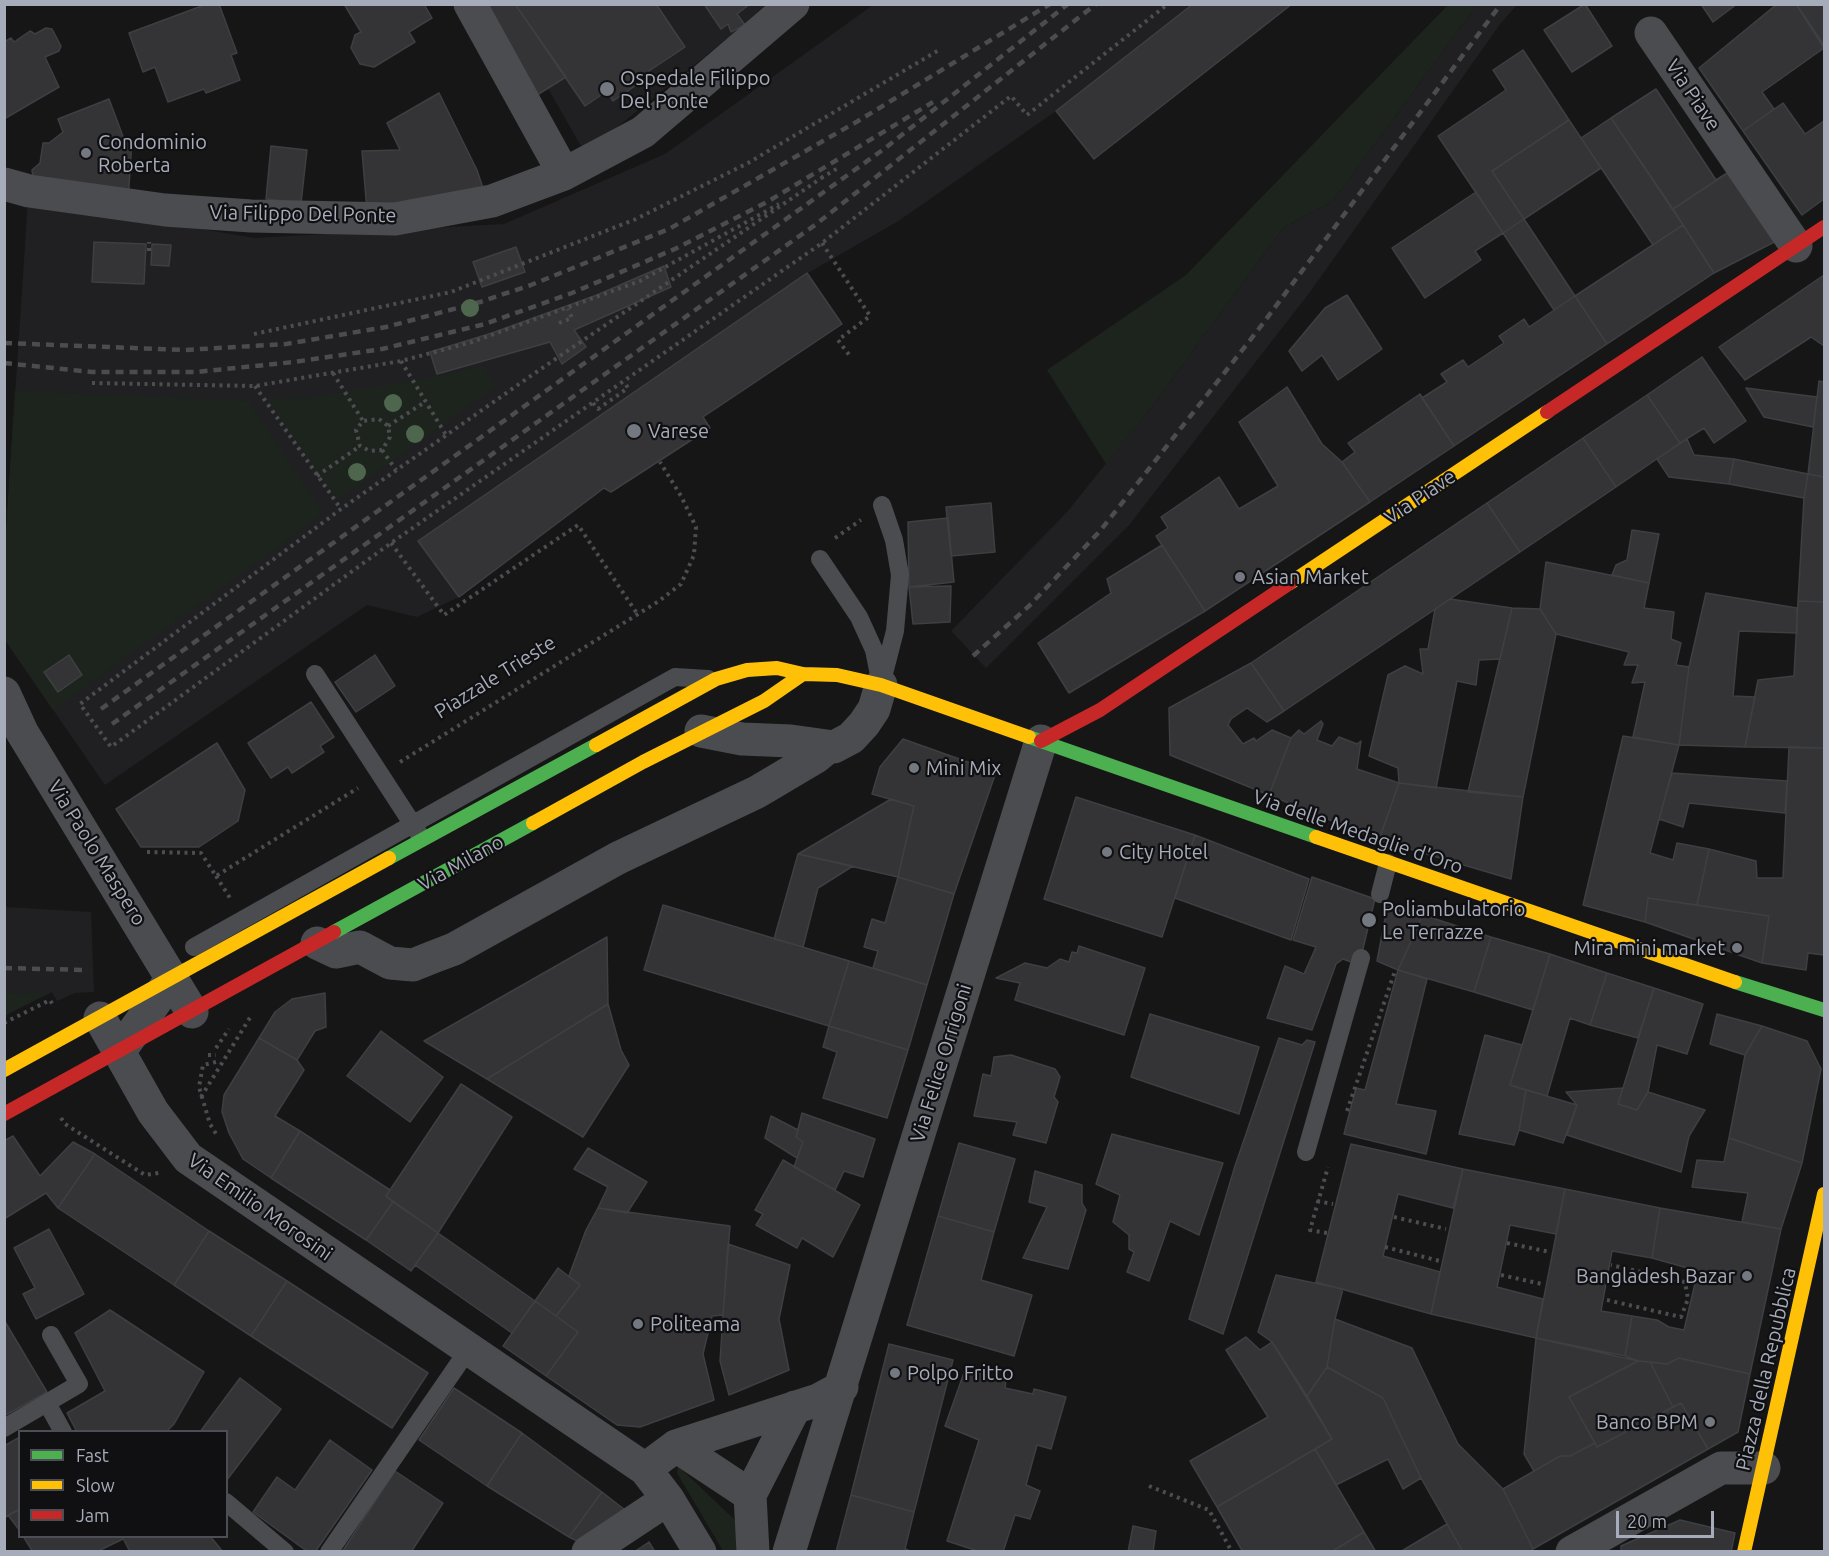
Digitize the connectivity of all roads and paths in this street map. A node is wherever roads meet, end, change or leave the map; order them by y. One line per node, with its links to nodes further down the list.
1 (470, 4): 7 (street)
2 (793, 4): 7 (street, Via Filippo Del Ponte)
3 (1168, 4): 11 (path)
4 (1651, 33): 12 (street, Via Piave)
5 (939, 50): 15 (path)
6 (838, 168): 8 (path)
7 (564, 174): 9 (street, Via Filippo Del Ponte)
8 (823, 177): 13 (path); 26 (path)
9 (4, 184)
10 (1824, 227): 12 (main road, Via Piave)
11 (822, 243): 16 (path); 19 (path)
12 (1796, 246): 44 (main road, Via Piave)
13 (568, 309): 14 (path); 17 (path)
14 (559, 323)
15 (254, 334)
16 (850, 356)
17 (401, 361): 18 (path); 22 (path)
18 (333, 373): 21 (path); 24 (path)
19 (624, 381): 23 (path); 23 (path)
20 (92, 383): 21 (path)
21 (255, 386): 31 (path)
22 (425, 402): 25 (path); 26 (path)
23 (593, 403): 35 (path)
24 (363, 421): 25 (path); 27 (path)
25 (387, 426): 28 (path)
26 (446, 435): 30 (path)
27 (360, 446): 28 (path); 31 (path)
28 (382, 450): 30 (path)
29 (660, 462): 37 (path, Piazzale Trieste)
30 (396, 470): 33 (path)
31 (317, 476): 33 (path)
32 (882, 505): 34 (path); 41 (lane)
33 (341, 509): 35 (path)
34 (834, 538)
35 (391, 543): 37 (path)
36 (820, 559): 41 (lane)
37 (638, 615): 46 (path, Piazzale Trieste)
38 (315, 674): 46 (lane)
39 (803, 674): 40 (main road, Via Milano); 41 (main road, Via Milano); 43 (main road, Via Milano)
40 (716, 680): 47 (lane, Via Milano); 48 (main road, Via Milano)
41 (881, 685): 44 (main road, Via delle Medaglie d'Oro); 45 (street)
42 (4, 693): 56 (street, Via Paolo Maspero)
43 (701, 731): 45 (street); 54 (main road, Via Milano)
44 (1041, 741): 50 (main road, Via delle Medaglie d'Oro); 91 (street, Via Felice Orrigoni)
45 (828, 747): 54 (street)
46 (381, 774): 47 (lane); 51 (path, Piazzale Trieste)
47 (412, 823): 48 (lane); 56 (lane, Via Milano)
48 (423, 840): 56 (main road, Via Milano)
49 (147, 852): 51 (path)
50 (1388, 863): 52 (lane); 59 (main road, Via delle Medaglie d'Oro)
51 (216, 876): 53 (path)
52 (1380, 894)
53 (232, 902)
54 (317, 943): 60 (main road, Via Milano)
55 (1361, 958): 72 (lane)
56 (169, 970): 60 (street, Via Paolo Maspero); 62 (main road, Via Milano); 64 (street, Via Milano)
57 (1395, 971): 70 (path)
58 (254, 1010): 67 (path)
59 (1824, 1010)
60 (192, 1012): 64 (main road, Via Milano)
61 (23, 1014): 63 (path)
62 (100, 1018): 64 (street, Via Emilio Morosini); 68 (main road, Via Milano)
63 (4, 1023)
64 (119, 1052): 69 (main road, Via Milano); 90 (street, Via Emilio Morosini)
65 (208, 1055): 66 (path)
66 (216, 1055)
67 (216, 1062)
68 (4, 1070)
69 (4, 1114)
70 (1344, 1121)
71 (66, 1124): 74 (path)
72 (1306, 1152)
73 (1330, 1162): 76 (path)
74 (145, 1175)
75 (1824, 1194): 97 (main road, Piazza della Repubblica)
76 (1317, 1201): 77 (path); 80 (path)
77 (1333, 1204)
78 (1394, 1217): 79 (path)
79 (1446, 1229)
80 (1327, 1233)
81 (1507, 1243): 83 (path)
82 (1385, 1247): 84 (path)
83 (1550, 1252)
84 (1440, 1261)
85 (1611, 1265): 88 (path)
86 (1501, 1275): 87 (path)
87 (1542, 1284)
88 (1607, 1300)
89 (51, 1335): 92 (lane)
90 (468, 1350): 98 (street, Via Emilio Morosini); 104 (lane)
91 (842, 1386): 93 (street); 108 (street, Via Felice Orrigoni)
92 (46, 1403): 94 (lane); 95 (lane)
93 (795, 1407): 96 (street); 100 (street)
94 (4, 1428)
95 (62, 1430)
96 (675, 1446): 98 (street); 100 (street)
97 (1764, 1468): 110 (street); 111 (main road, Piazza della Repubblica)
98 (645, 1469): 101 (street, Via Emilio Morosini)
99 (1149, 1486): 109 (path)
100 (750, 1495): 107 (street)
101 (668, 1499): 105 (street); 106 (street, Via Emilio Morosini)
102 (228, 1504): 103 (lane)
103 (285, 1551)
104 (329, 1551)
105 (588, 1551)
106 (700, 1551)
107 (753, 1551)
108 (789, 1551)
109 (1232, 1551)
110 (1572, 1551)
111 (1744, 1551)

